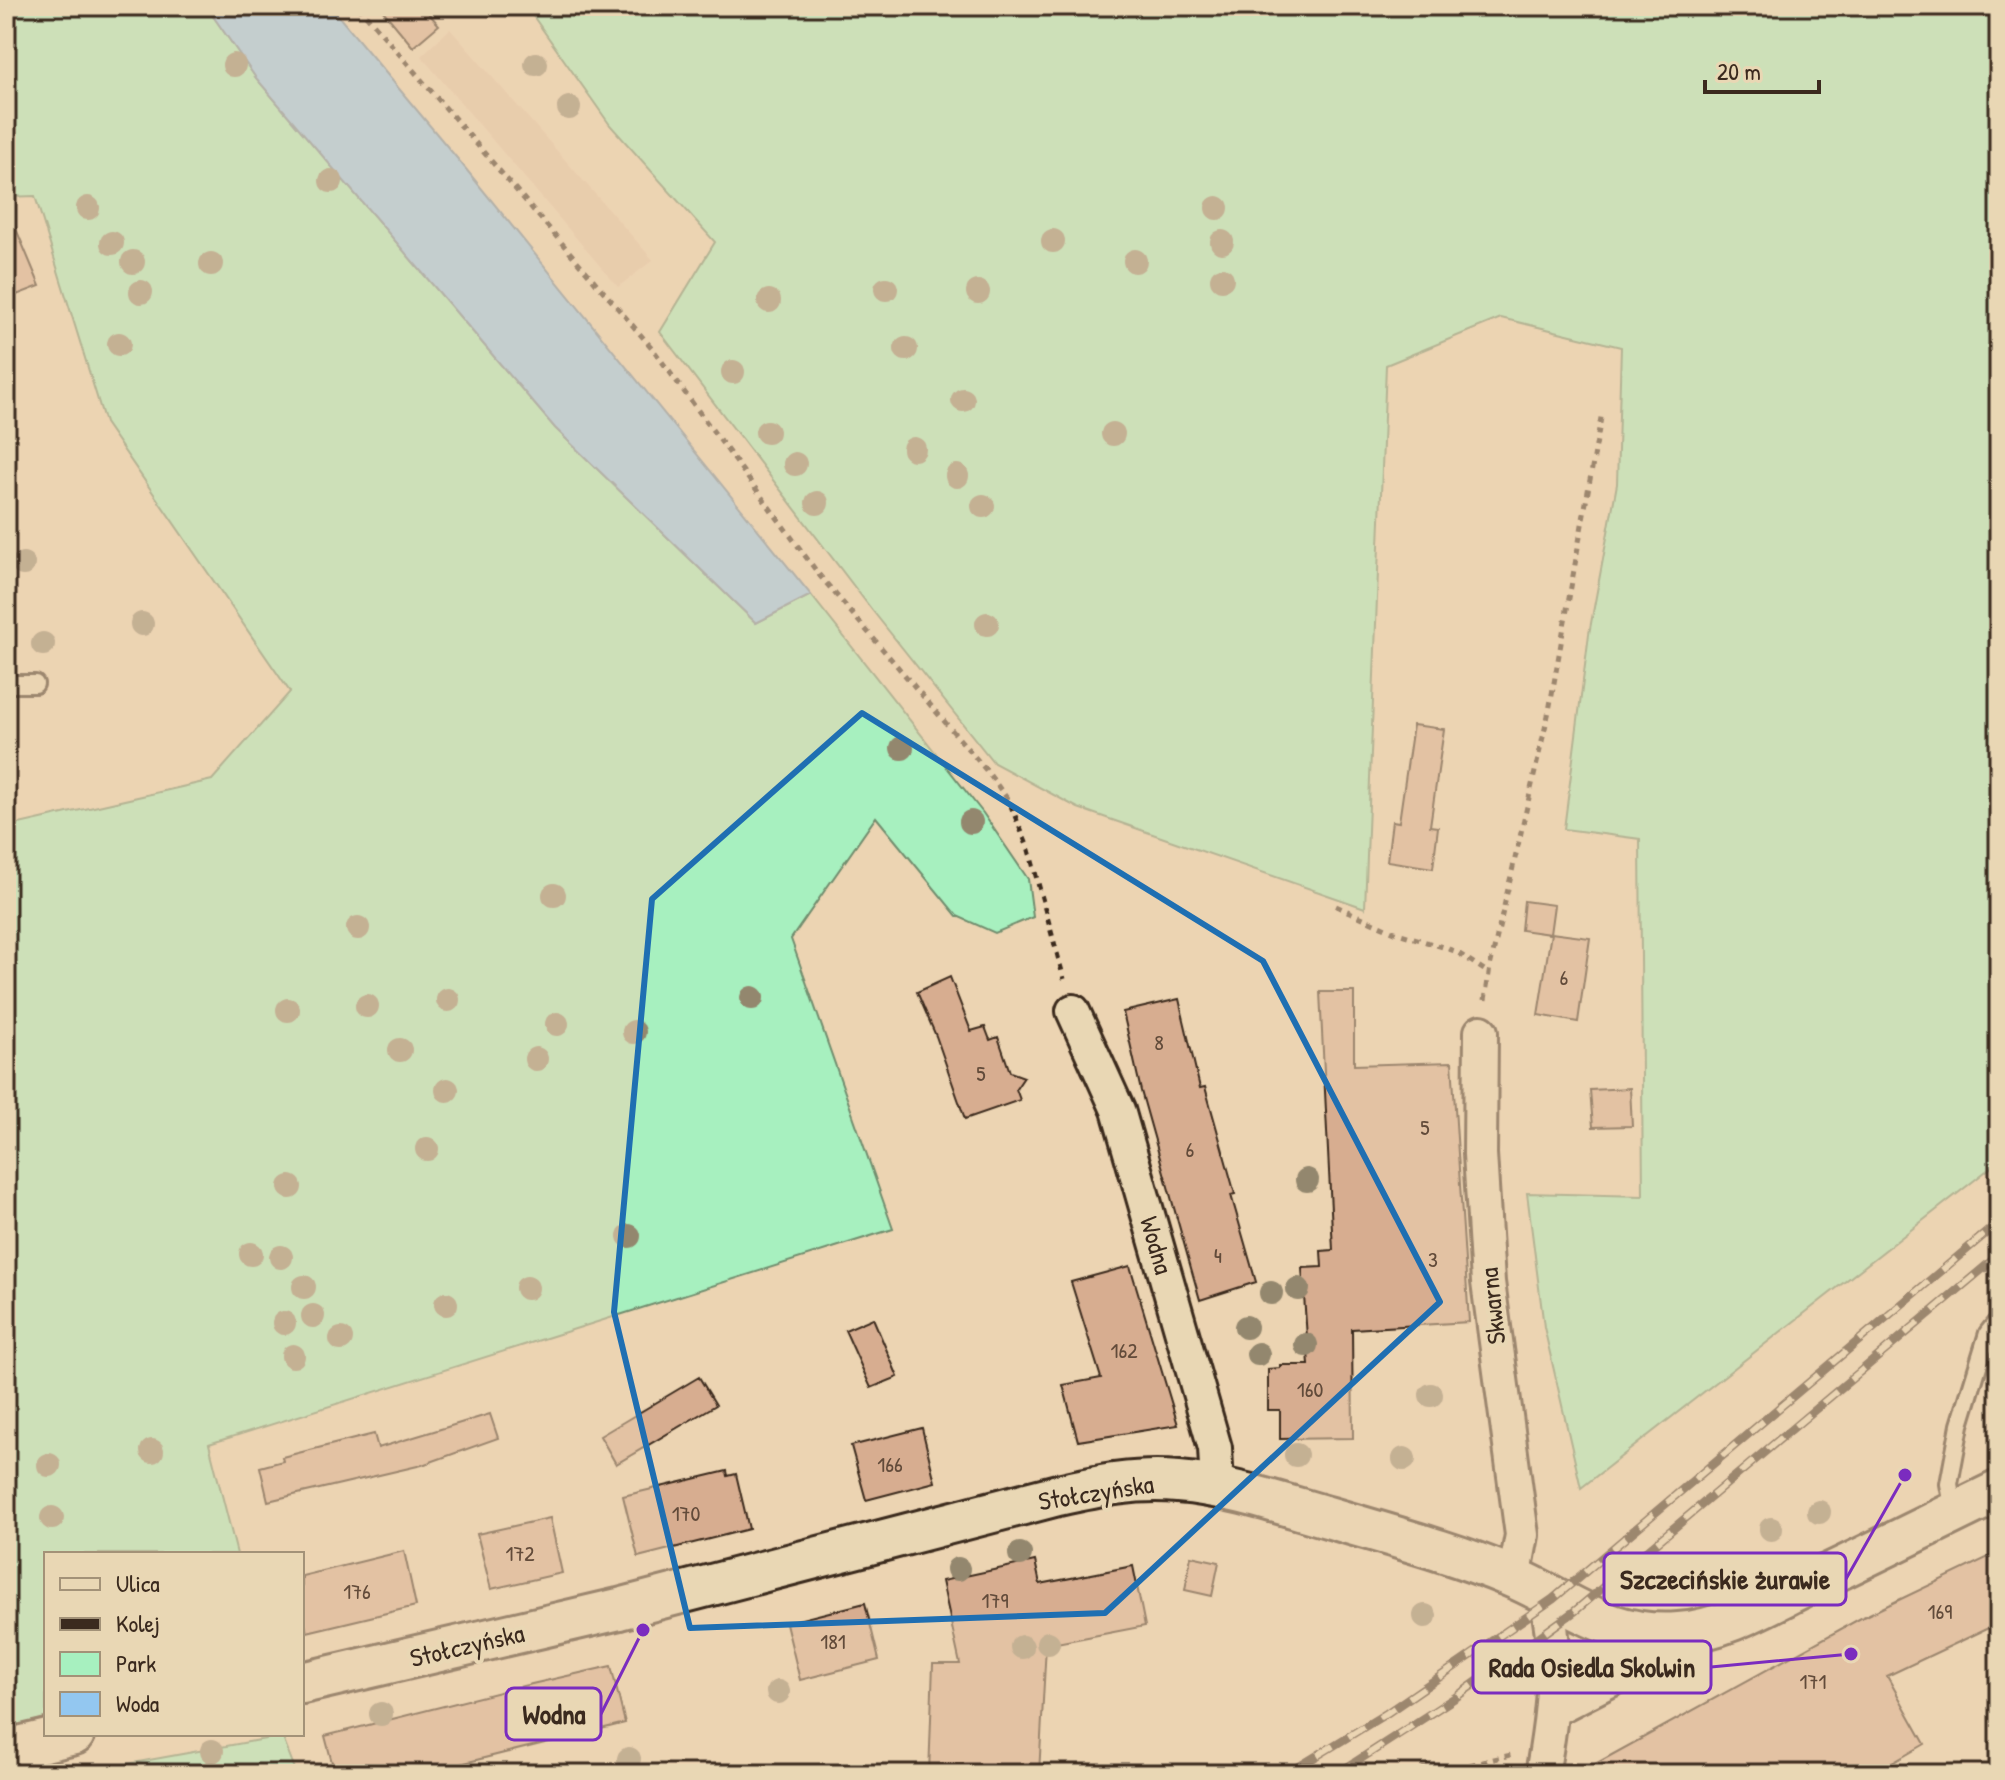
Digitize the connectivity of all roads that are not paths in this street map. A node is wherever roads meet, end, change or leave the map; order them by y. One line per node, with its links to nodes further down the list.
1 (6, 684): 2 (lane)
2 (35, 684)
3 (1073, 1011): 6 (street, Wodna)
4 (1481, 1032): 9 (street, Skwarna)
5 (1999, 1319): 8 (lane)
6 (1212, 1486): 9 (street, Stołczyńska); 11 (street, Stołczyńska)
7 (1999, 1491): 8 (street, Stołczyńska)
8 (1954, 1513): 10 (street, Stołczyńska)
9 (1530, 1586): 10 (street, Stołczyńska); 12 (street)
10 (1720, 1624): 12 (street)
11 (304, 1683)
12 (1552, 1710): 15 (street)
13 (66, 1736): 14 (street)
14 (6, 1750)
15 (1545, 1761)

